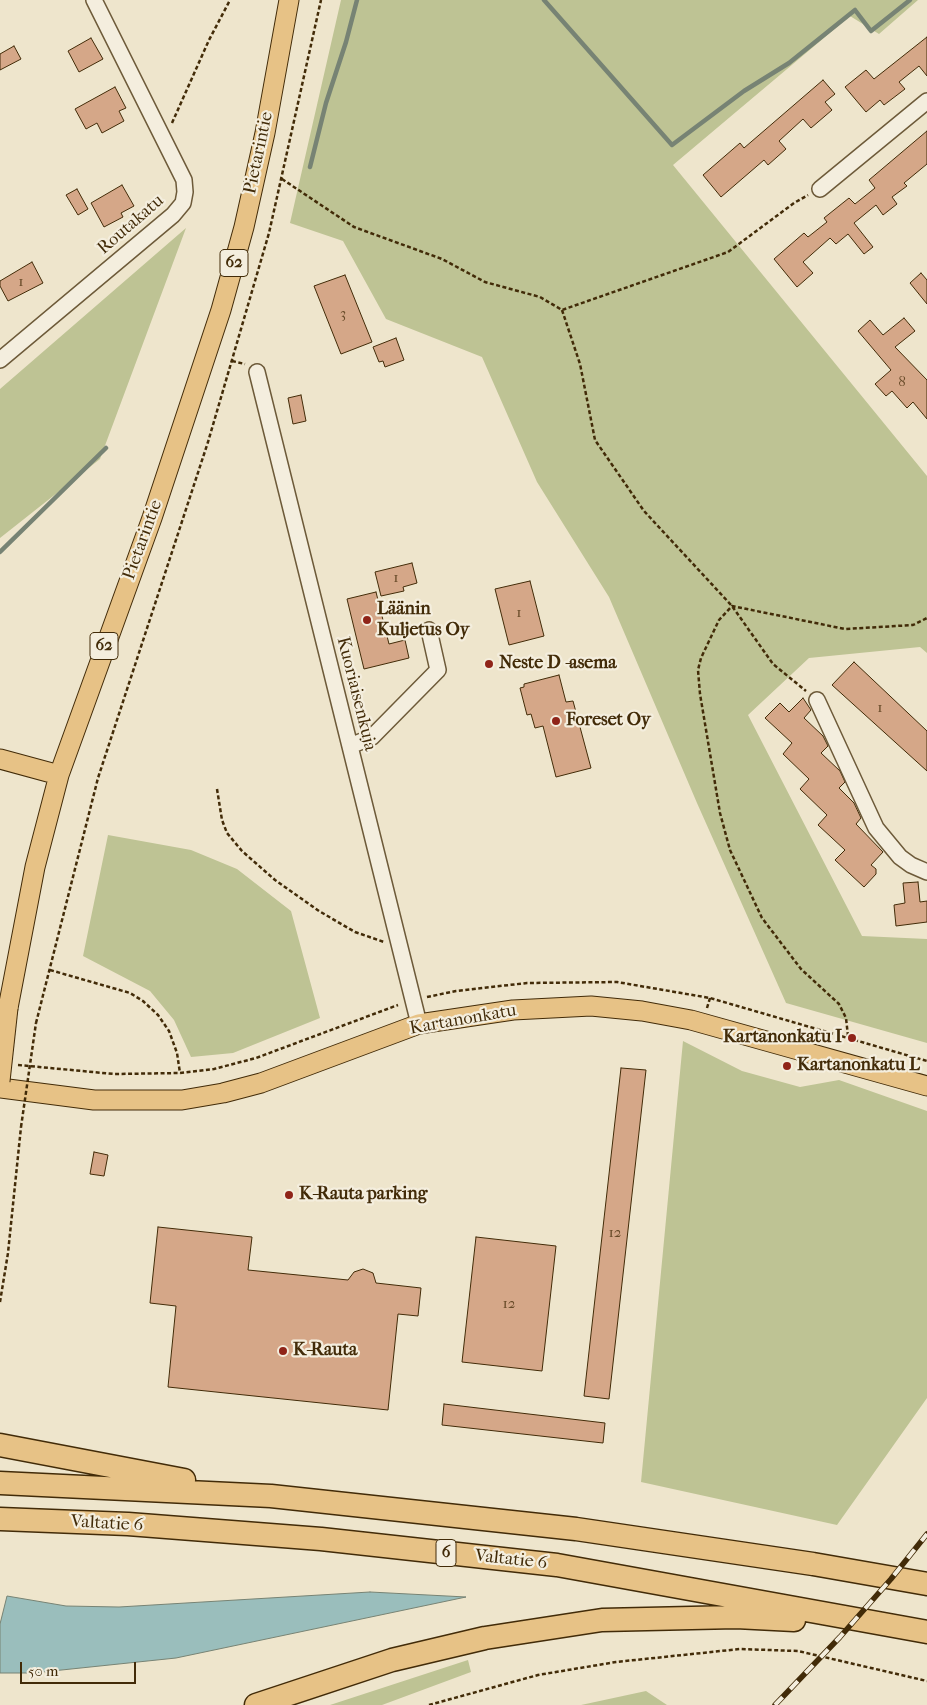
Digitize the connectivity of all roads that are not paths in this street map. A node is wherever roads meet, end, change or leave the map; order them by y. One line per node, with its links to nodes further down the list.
1 (94, 0): 5 (street, Routakatu)
2 (289, 0): 11 (main road, Pietarintie / 62)
3 (927, 101): 4 (street)
4 (820, 189)
5 (0, 360)
6 (257, 372): 9 (street, Kuoriaisenkuja)
7 (428, 630): 9 (street)
8 (817, 700): 12 (street)
9 (350, 746): 13 (street, Kuoriaisenkuja)
10 (0, 759): 11 (main road)
11 (59, 774): 14 (main road, Pietarintie / 62, bridge)
12 (927, 872)
13 (419, 1024): 15 (main road, Kartanonkatu); 16 (main road, Kartanonkatu)
14 (0, 1081)
15 (927, 1086)
16 (0, 1088)
17 (0, 1445): 19 (highway)
18 (0, 1483): 19 (highway, Valtatie 6 / 6)
19 (271, 1496): 21 (highway, Valtatie 6 / 6)
20 (0, 1519): 22 (highway, Valtatie 6 / 6)
21 (927, 1584)
22 (888, 1625): 23 (highway, Valtatie 6 / 6); 24 (highway)
23 (927, 1632)
24 (256, 1705)

